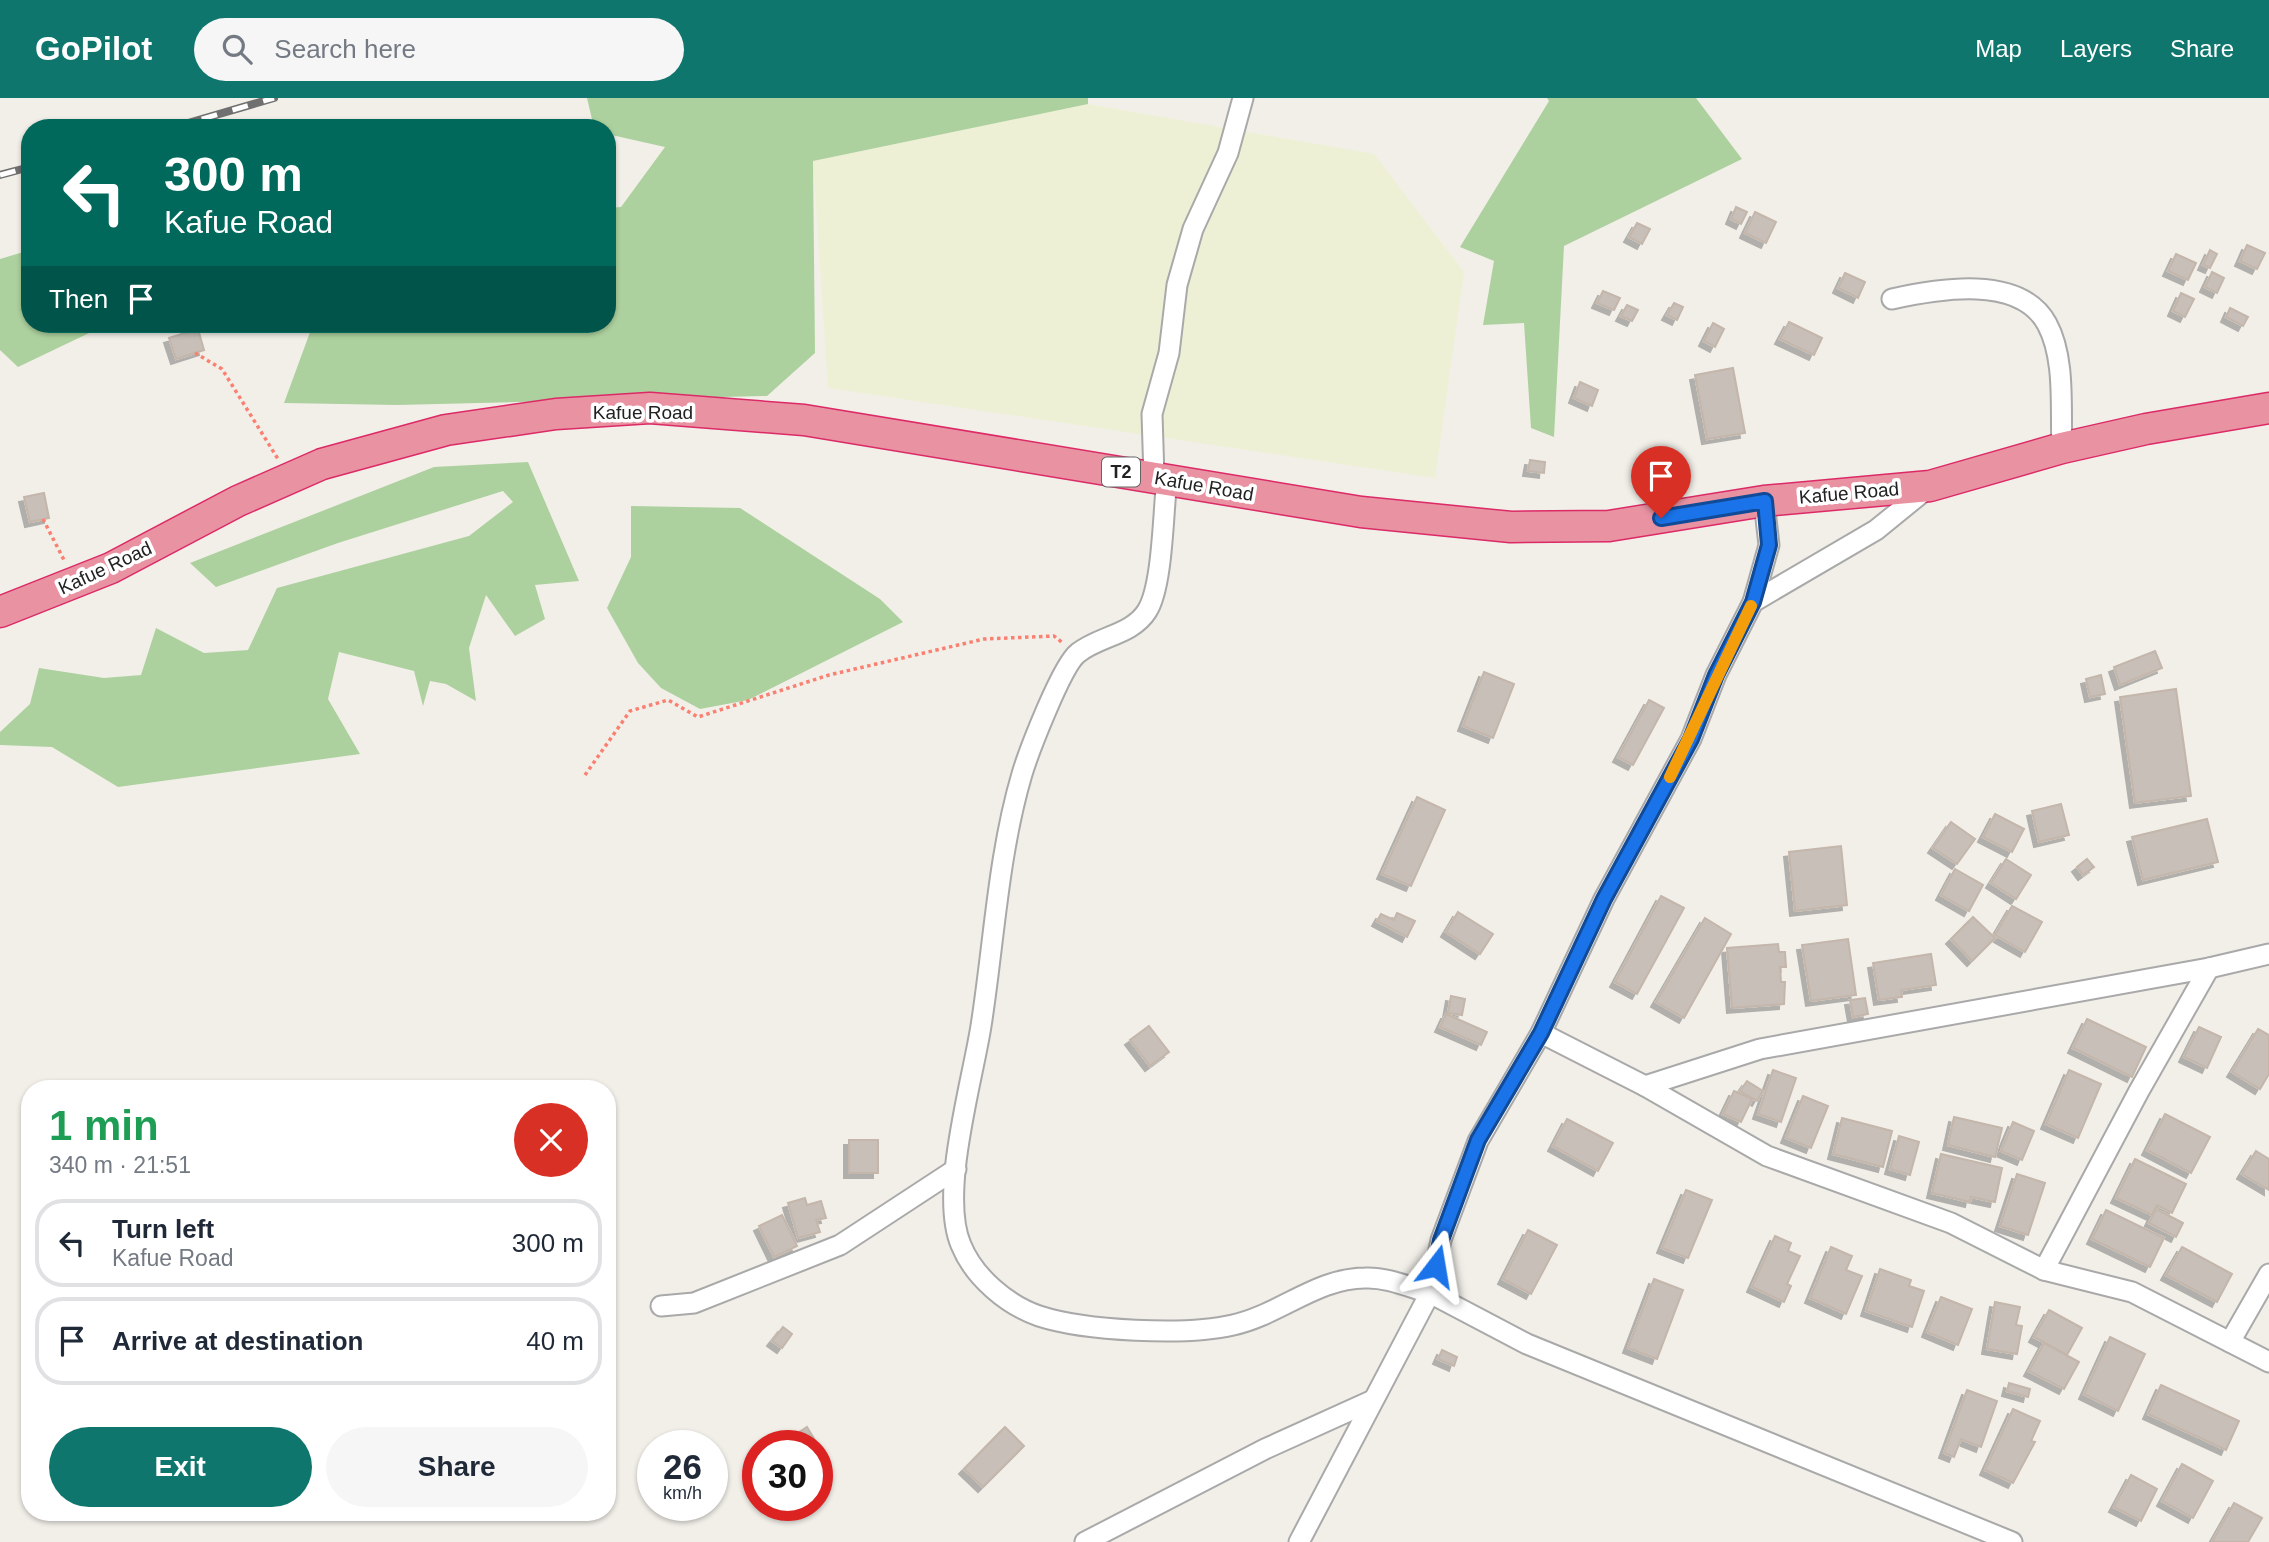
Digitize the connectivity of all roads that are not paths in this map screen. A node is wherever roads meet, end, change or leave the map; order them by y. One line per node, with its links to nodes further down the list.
1 (1243, 98): 5 (street)
2 (1892, 299): 4 (street)
3 (2269, 408): 4 (highway, Kafue Road / T2)
4 (2062, 448): 6 (highway, Kafue Road / T2)
5 (1161, 478): 7 (highway, Kafue Road / T2); 9 (highway, Kafue Road / T2); 14 (street)
6 (1930, 486): 7 (highway, Kafue Road / T2); 8 (street)
7 (1765, 501): 8 (street)
8 (1753, 602): 12 (street)
9 (0, 612)
10 (2269, 954): 11 (street)
11 (2209, 968): 13 (street); 15 (street)
12 (1541, 1033): 13 (street); 17 (street)
13 (1644, 1086): 15 (street)
14 (956, 1169): 17 (street); 18 (street)
15 (2045, 1270): 19 (street)
16 (2269, 1274): 19 (street)
17 (1430, 1293): 21 (street); 24 (street)
18 (661, 1307)
19 (2230, 1342): 20 (street)
20 (2269, 1362)
21 (1371, 1401): 22 (street); 23 (street)
22 (1085, 1542)
23 (1299, 1542)
24 (2012, 1542)

